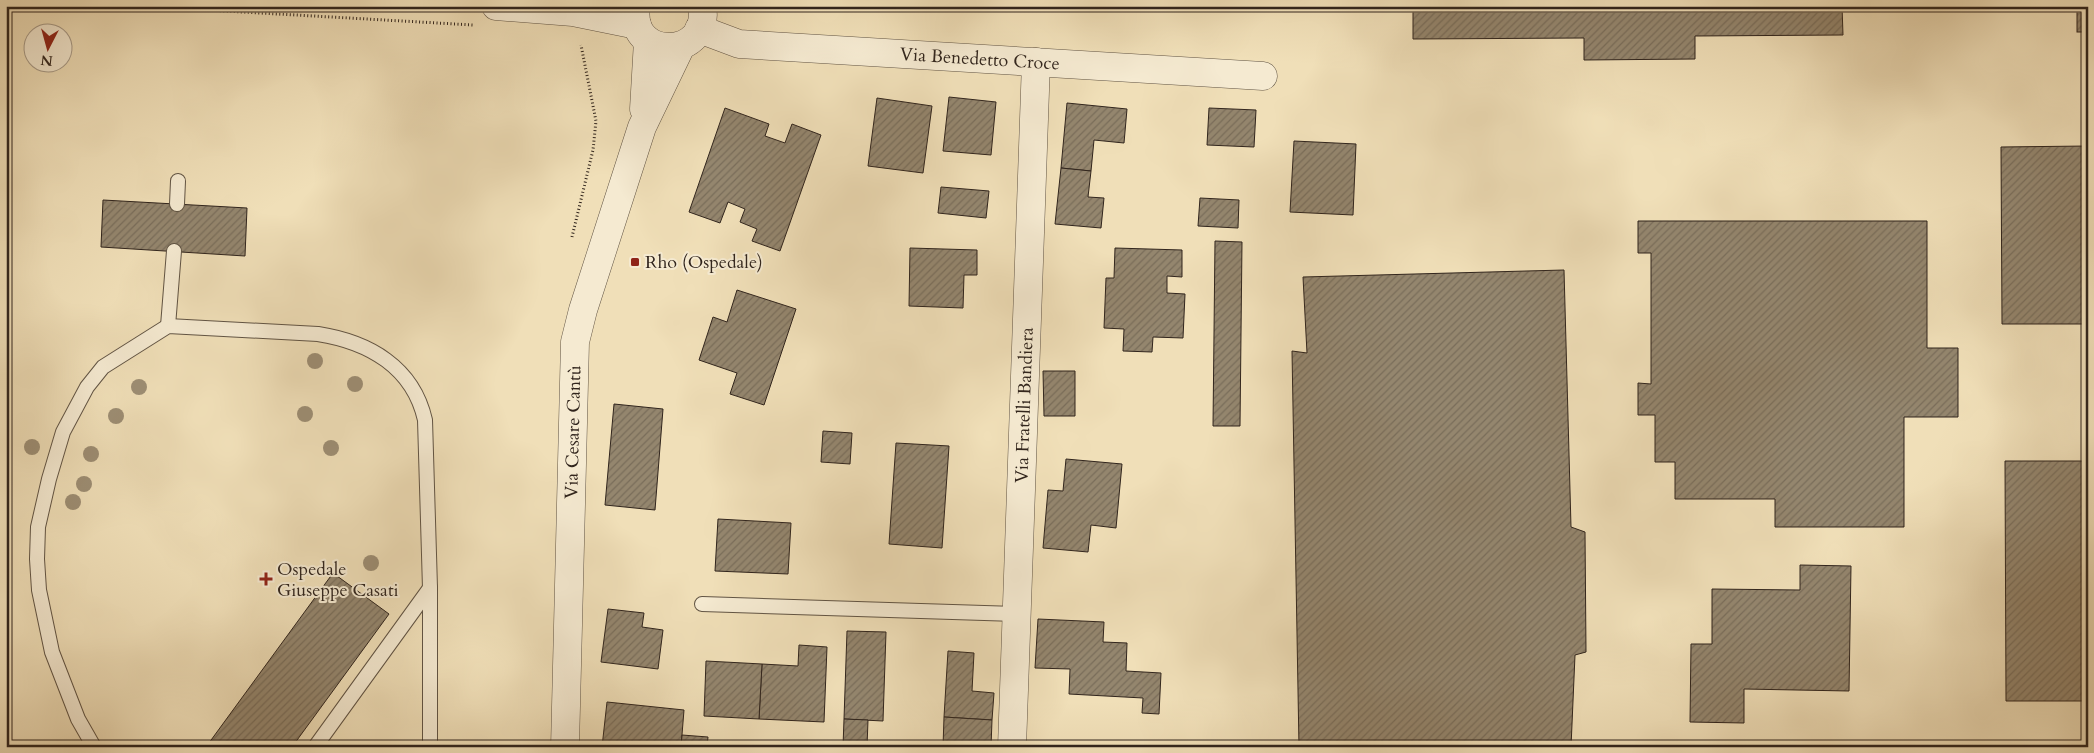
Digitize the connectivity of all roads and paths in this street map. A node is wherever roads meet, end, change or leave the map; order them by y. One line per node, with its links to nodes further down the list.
1 (136, 6): 2 (path)
2 (488, 16): 3 (street, Via Benedetto Croce)
3 (640, 24): 4 (street, Via Benedetto Croce); 7 (street, Via Cesare Cantù)
4 (694, 27): 5 (street, Via Benedetto Croce); 7 (street, Via Cesare Cantù)
5 (1036, 62): 6 (street, Via Benedetto Croce); 14 (street, Via Fratelli Bandiera)
6 (1262, 76)
7 (642, 127): 18 (street, Via Cesare Cantù)
8 (178, 181): 9 (lane)
9 (178, 204)
10 (174, 252): 11 (lane)
11 (168, 326): 12 (lane); 15 (lane)
12 (430, 588): 16 (lane); 17 (lane)
13 (702, 604): 14 (lane)
14 (1016, 614): 19 (street, Via Fratelli Bandiera)
15 (94, 747)
16 (315, 747)
17 (430, 747)
18 (565, 747)
19 (1012, 747)

